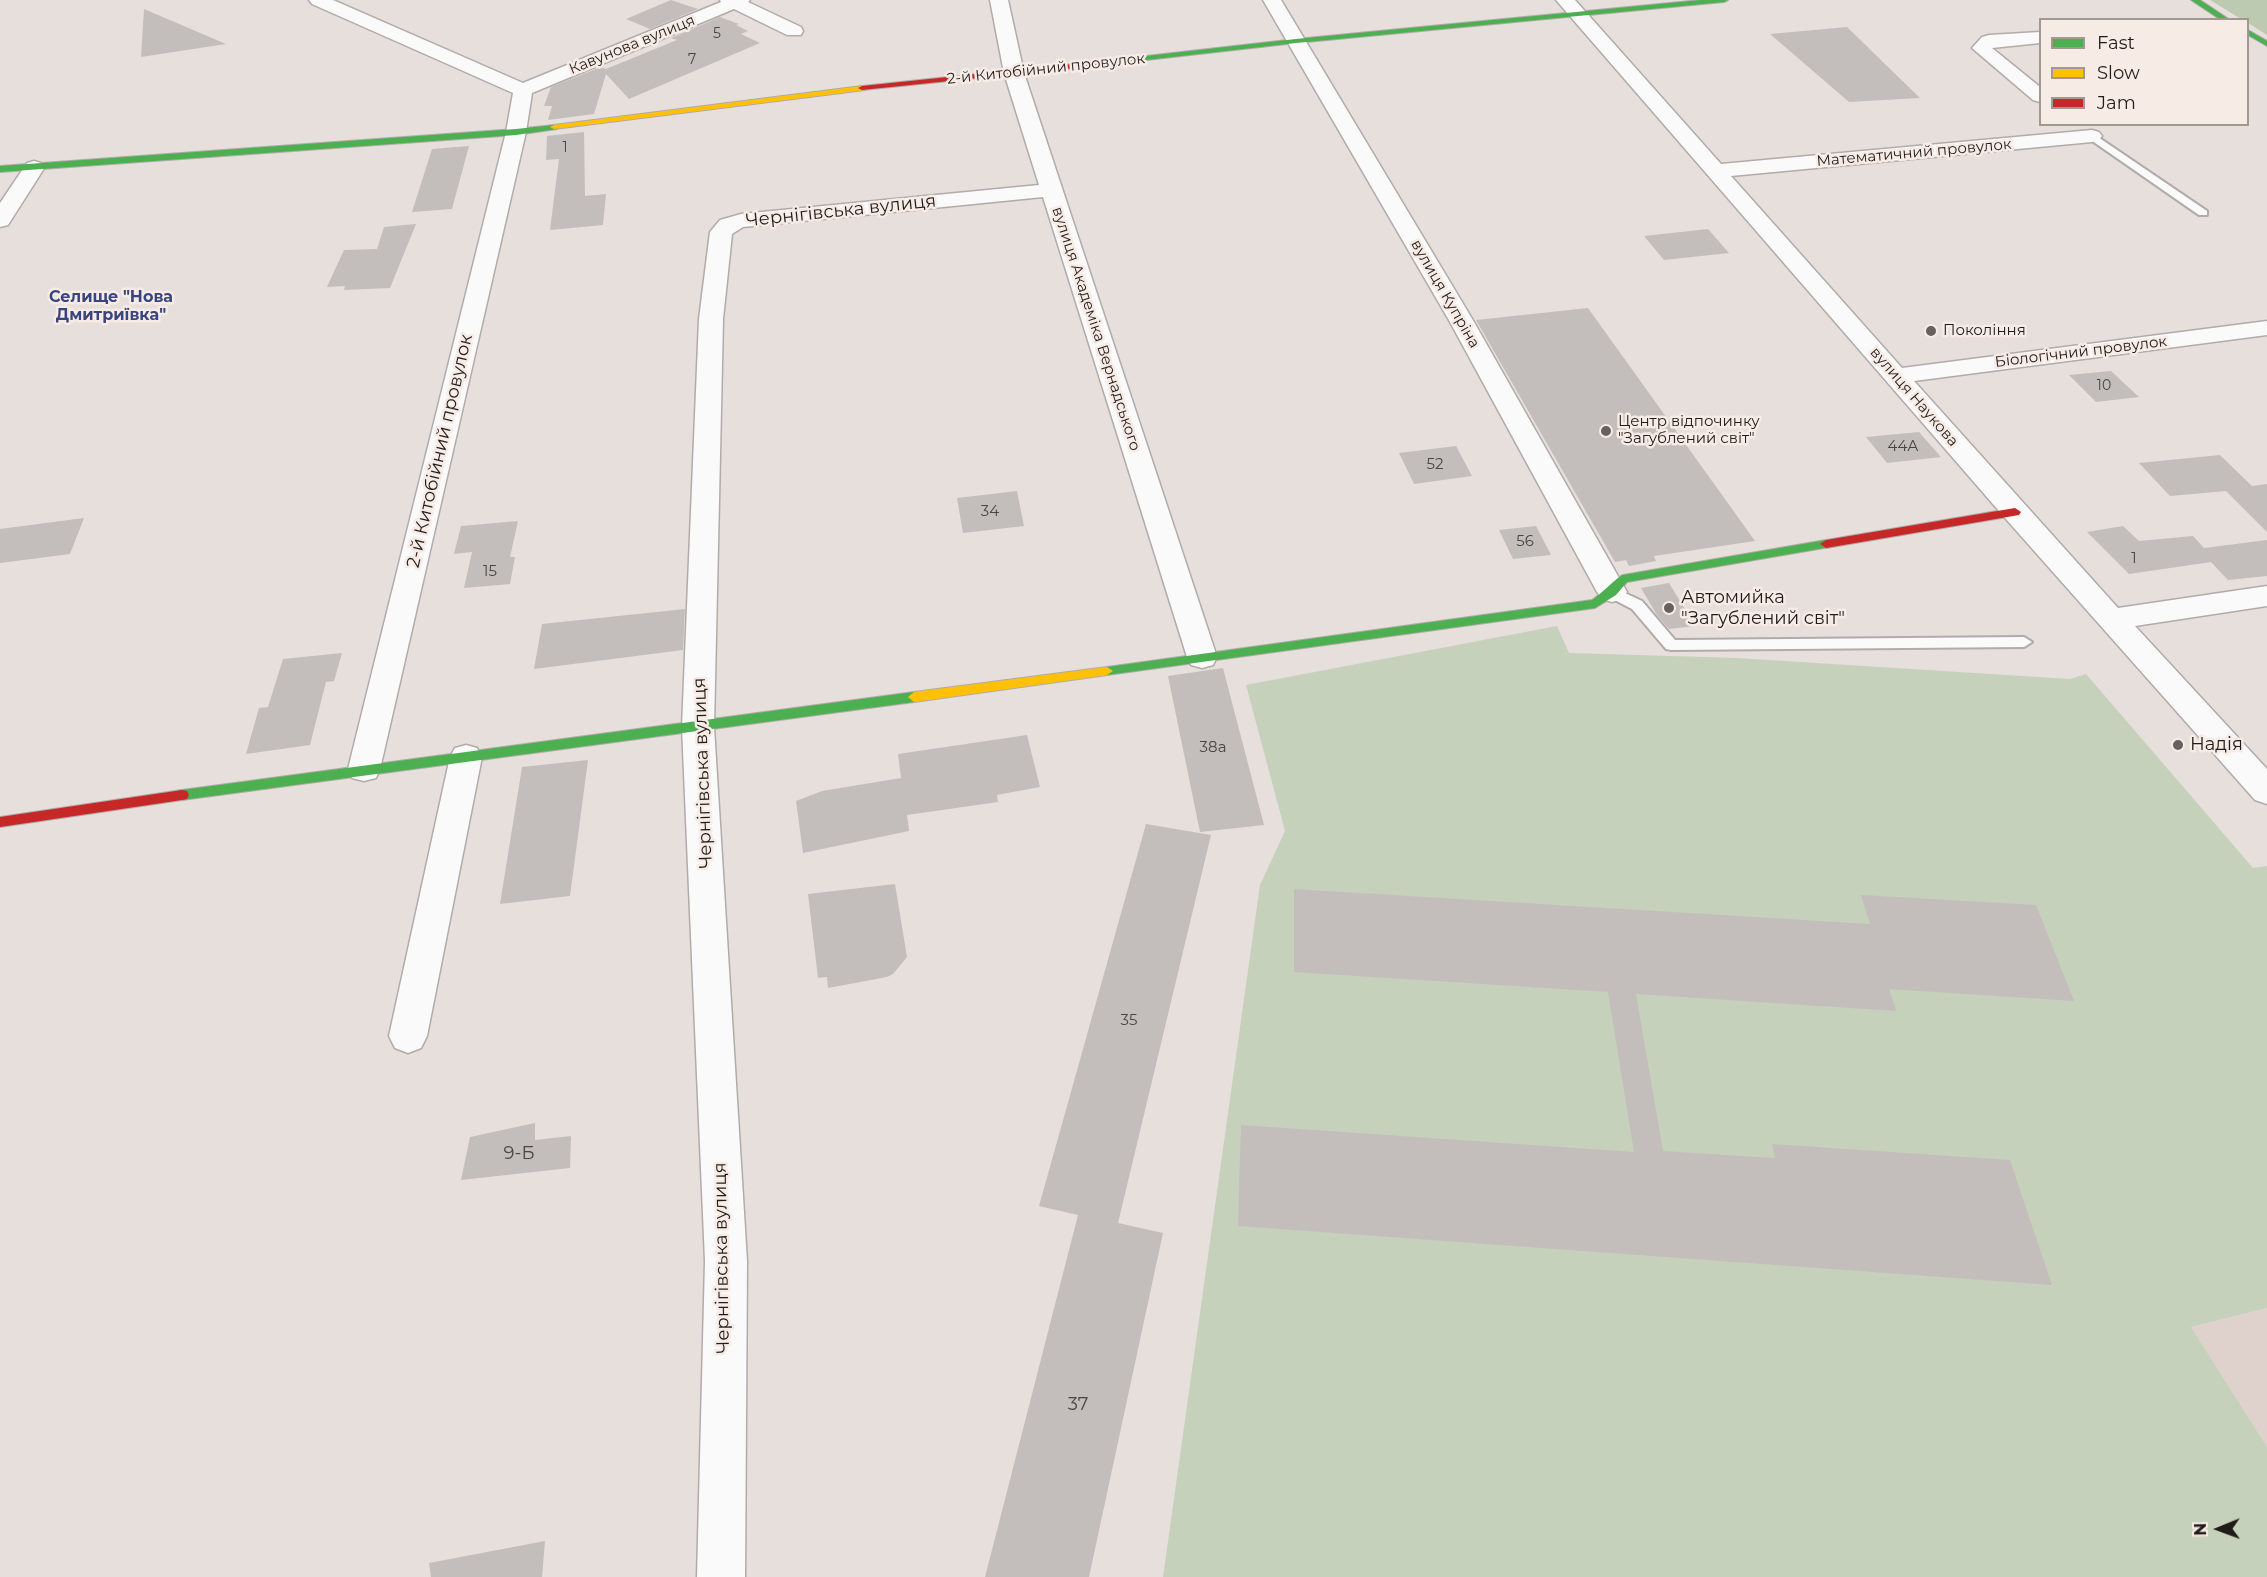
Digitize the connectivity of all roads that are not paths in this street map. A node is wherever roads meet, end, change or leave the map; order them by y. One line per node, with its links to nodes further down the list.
1 (318, 0): 15 (street)
2 (999, 0): 14 (street, вулиця Академіка Вернадського)
3 (1272, 0): 12 (street, вулиця Купріна)
4 (1724, 0): 7 (street, 2-й Китобійний провулок)
5 (2195, 0): 8 (street)
6 (735, 1): 9 (street); 15 (street, Кавунова вулиця)
7 (1571, 7): 12 (street, 2-й Китобійний провулок); 21 (street, вулиця Наукова)
8 (2224, 18)
9 (794, 31)
10 (2249, 33): 13 (street)
11 (2039, 38): 16 (street)
12 (1296, 41): 14 (street, 2-й Китобійний провулок); 28 (street, вулиця Купріна)
13 (2267, 44)
14 (1014, 73): 18 (street, 2-й Китобійний провулок); 22 (street, вулиця Академіка Вернадського)
15 (522, 90): 18 (street)
16 (2039, 95)
17 (2085, 130): 21 (street, Математичний провулок); 23 (lane)
18 (516, 132): 19 (street, 2-й Китобійний провулок); 35 (street, 2-й Китобійний провулок)
19 (34, 167): 20 (street, 2-й Китобійний провулок); 24 (street)
20 (0, 169)
21 (1716, 171): 26 (street, вулиця Наукова)
22 (1052, 190): 32 (street, вулиця Академіка Вернадського); 33 (street, Чернігівська вулиця)
23 (2204, 213)
24 (0, 220)
25 (2267, 328): 26 (street, Біологічний провулок)
26 (1896, 376): 27 (street, вулиця Наукова)
27 (2015, 512): 28 (street); 30 (street, вулиця Наукова)
28 (1612, 592): 31 (lane); 32 (street)
29 (2267, 597): 30 (street)
30 (2110, 619): 36 (street, вулиця Наукова)
31 (2024, 642)
32 (1202, 657): 33 (street)
33 (698, 727): 34 (street); 39 (street, Чернігівська вулиця)
34 (466, 757): 35 (street); 38 (street)
35 (364, 769): 37 (street)
36 (2267, 790)
37 (0, 822)
38 (408, 1036)
39 (721, 1577)

